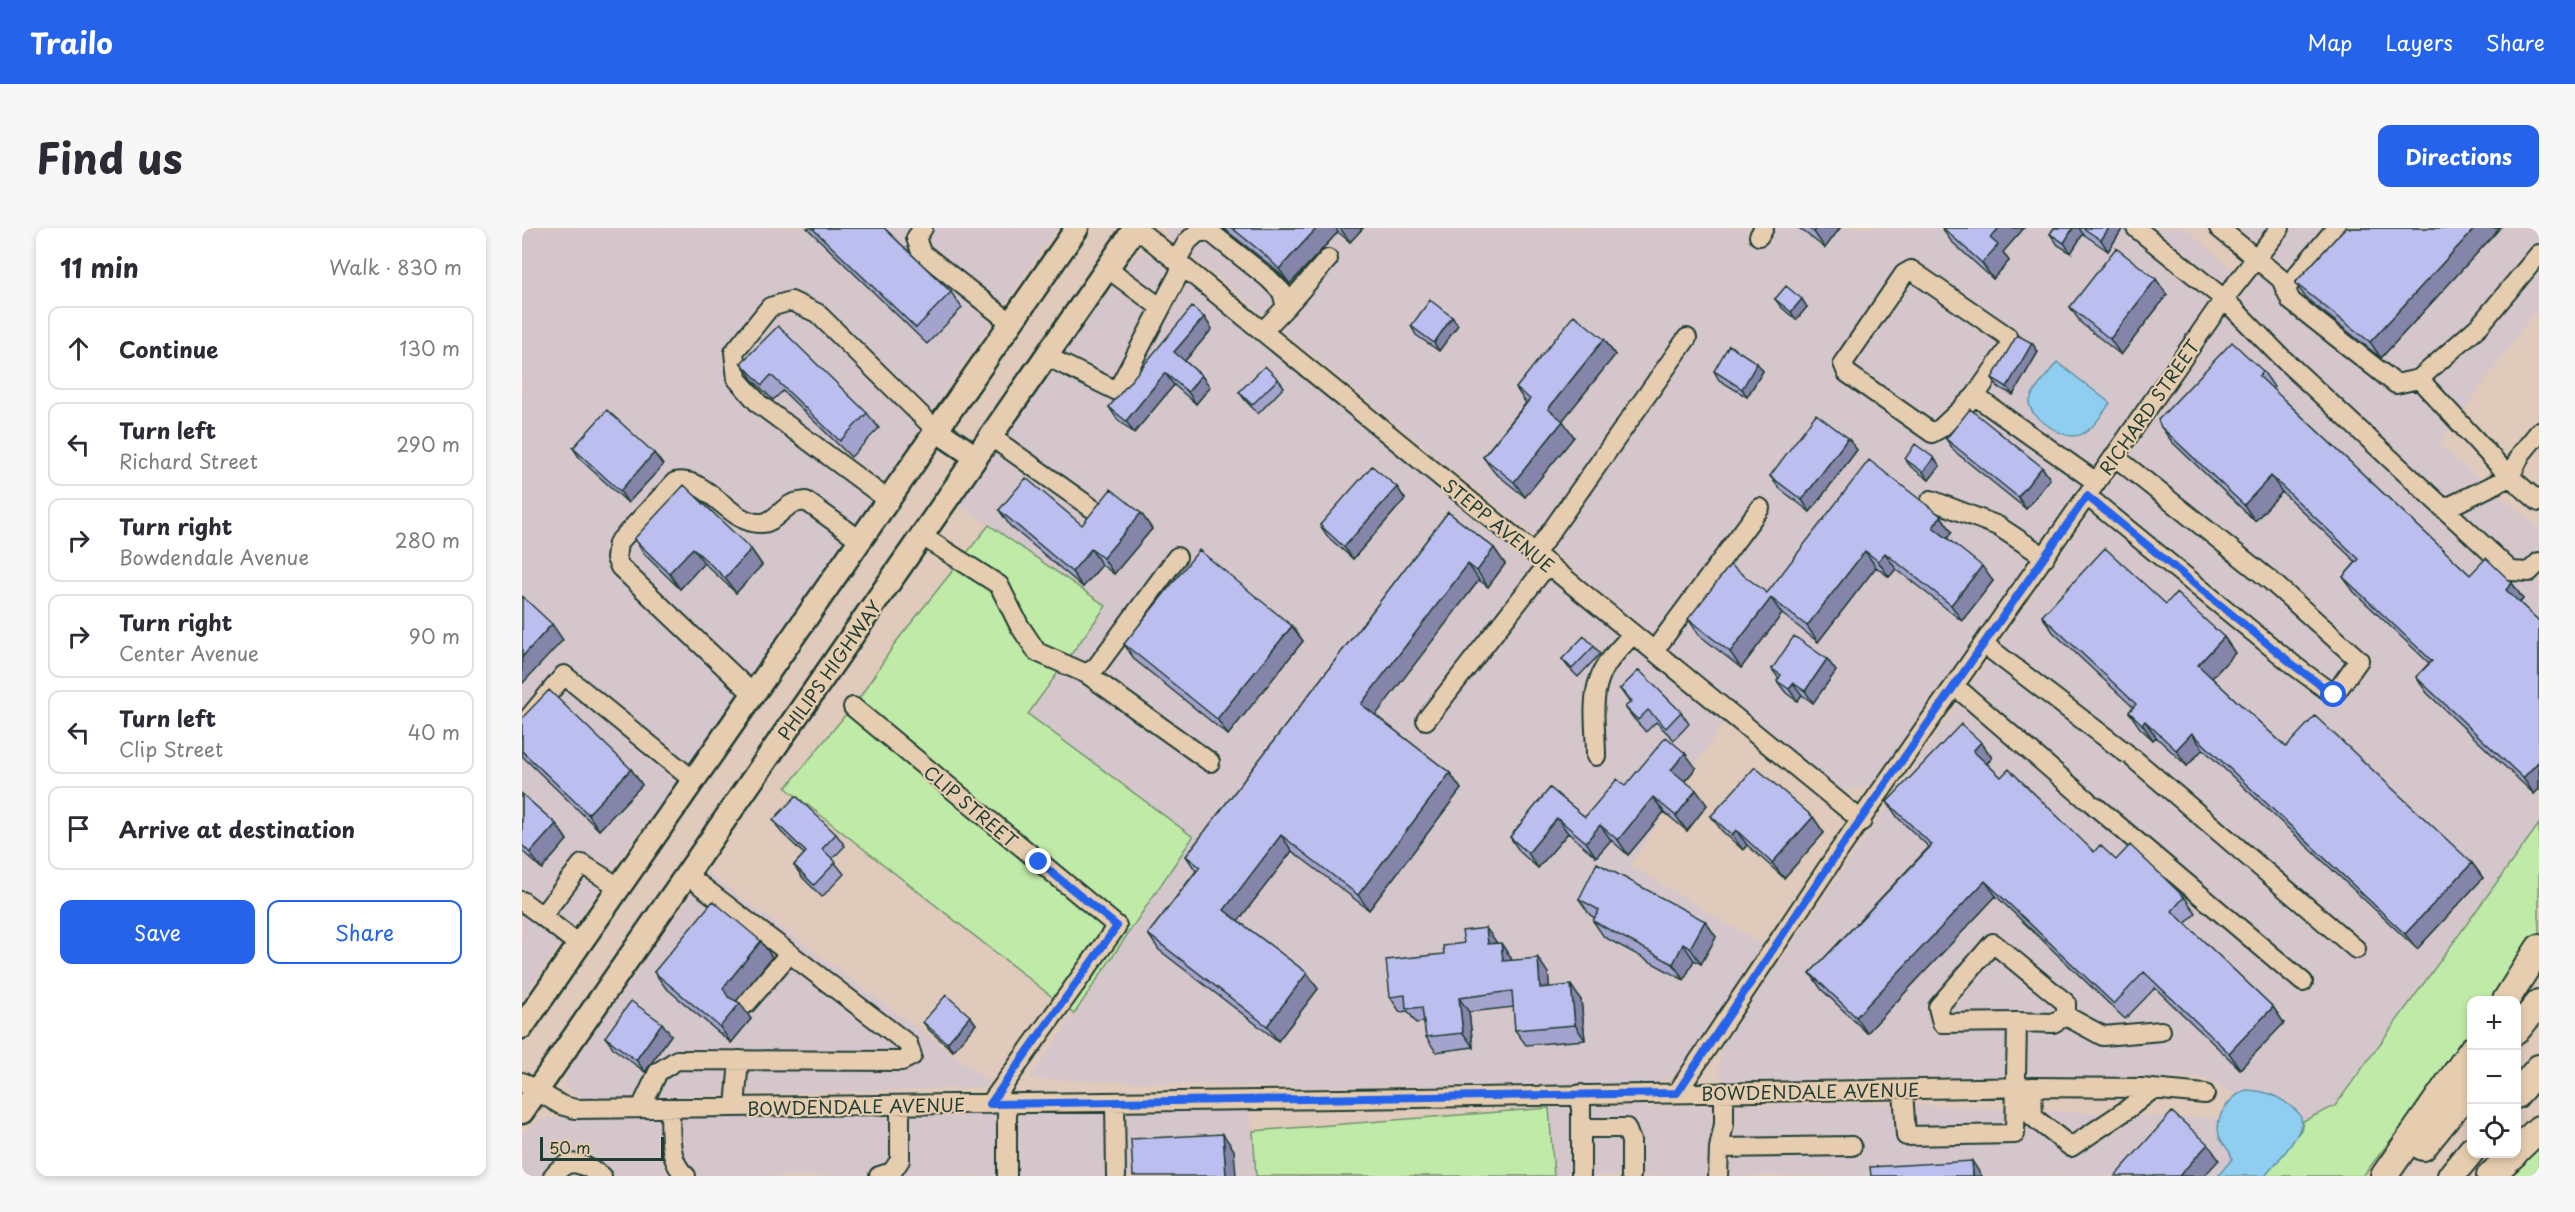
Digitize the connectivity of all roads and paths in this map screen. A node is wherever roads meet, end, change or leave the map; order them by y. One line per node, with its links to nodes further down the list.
1 (923, 228): 17 (street)
2 (1077, 228): 17 (main road)
3 (1136, 228): 11 (street, STEPP AVENUE); 12 (main road, PHILIPS HIGHWAY)
4 (2136, 228): 14 (street)
5 (2219, 228): 9 (street)
6 (2280, 228): 9 (street, RICHARD STREET)
7 (2336, 228): 13 (street)
8 (2539, 254): 21 (street)
9 (2254, 258): 13 (street); 14 (street, RICHARD STREET)
10 (1328, 259): 15 (street)
11 (1180, 263): 15 (street); 16 (street); 18 (street, STEPP AVENUE)
12 (1107, 268): 16 (street); 20 (main road, PHILIPS HIGHWAY)
13 (2285, 289): 21 (street)
14 (2224, 299): 26 (street, RICHARD STREET); 34 (street)
15 (1286, 307): 18 (street)
16 (1161, 308): 20 (street)
17 (1011, 323): 23 (main road)
18 (1263, 331): 40 (street, STEPP AVENUE)
19 (1687, 338): 40 (street)
20 (1046, 356): 25 (main road, PHILIPS HIGHWAY)
21 (2419, 379): 28 (street)
22 (1975, 396): 22 (street); 29 (street)
23 (936, 430): 27 (main road); 30 (main road); 30 (street)
24 (2539, 432): 28 (street)
25 (990, 436): 27 (main road, PHILIPS HIGHWAY); 35 (street)
26 (2114, 456): 29 (street, RICHARD STREET); 29 (street)
27 (976, 457): 36 (main road, PHILIPS HIGHWAY)
28 (2510, 477): 32 (street); 34 (street)
29 (2092, 489): 39 (street, RICHARD STREET)
30 (888, 500): 37 (main road)
31 (1931, 500): 39 (street)
32 (2539, 502)
33 (1760, 508): 44 (street)
34 (2444, 509): 41 (street)
35 (1100, 514)
36 (922, 536): 45 (street); 55 (main road, PHILIPS HIGHWAY)
37 (860, 540): 47 (main road); 47 (street)
38 (1177, 557): 45 (street)
39 (2045, 557): 43 (street, RICHARD STREET)
40 (1541, 559): 42 (street, STEPP AVENUE); 49 (street)
41 (2539, 562)
42 (1633, 634): 44 (street, STEPP AVENUE); 51 (street)
43 (1985, 645): 46 (street, RICHARD STREET); 61 (street)
44 (1654, 651): 54 (street, STEPP AVENUE)
45 (1087, 674): 52 (street)
46 (1956, 687): 54 (street, RICHARD STREET); 63 (street)
47 (753, 694): 53 (main road)
48 (853, 707): 86 (street, CLIP STREET)
49 (1426, 720)
50 (522, 726): 53 (street)
51 (1596, 756)
52 (1210, 762)
53 (693, 780): 56 (main road)
54 (1862, 821): 82 (street, RICHARD STREET)
55 (687, 875): 62 (street); 75 (main road, PHILIPS HIGHWAY)
56 (619, 887): 58 (street); 59 (main road)
57 (522, 901): 58 (street)
58 (542, 916): 59 (street)
59 (579, 945): 70 (main road)
60 (2539, 948): 64 (highway)
61 (2356, 949)
62 (789, 954): 66 (street); 73 (street)
63 (2303, 982)
64 (2509, 996)
65 (2539, 1003): 69 (highway)
66 (746, 1004)
67 (2066, 1016): 68 (street); 68 (street); 71 (street)
68 (2017, 1022): 76 (street)
69 (2521, 1026)
70 (522, 1027)
71 (2161, 1031)
72 (2467, 1057): 108 (highway)
73 (739, 1060): 88 (street); 89 (street)
74 (2539, 1068): 79 (highway)
75 (529, 1086): 89 (street, BOWDENDALE AVENUE); 91 (main road, PHILIPS HIGHWAY)
76 (2024, 1088): 77 (street, BOWDENDALE AVENUE); 77 (street); 78 (street, BOWDENDALE AVENUE); 78 (street)
77 (1903, 1089): 80 (street, BOWDENDALE AVENUE)
78 (2153, 1089): 84 (street, BOWDENDALE AVENUE)
79 (2521, 1090)
80 (1724, 1092): 82 (street, BOWDENDALE AVENUE); 96 (street)
81 (2467, 1092): 109 (highway)
82 (1677, 1093): 83 (street, BOWDENDALE AVENUE)
83 (1581, 1094): 85 (street, BOWDENDALE AVENUE); 92 (street)
84 (2205, 1094)
85 (1115, 1102): 86 (street, BOWDENDALE AVENUE); 104 (street)
86 (998, 1104): 87 (street, BOWDENDALE AVENUE); 103 (street)
87 (900, 1105): 88 (street, BOWDENDALE AVENUE); 102 (street)
88 (735, 1107): 90 (street, BOWDENDALE AVENUE)
89 (641, 1108): 90 (street, BOWDENDALE AVENUE)
90 (670, 1108): 99 (street)
91 (522, 1112)
92 (1581, 1128): 105 (street); 106 (street)
93 (2539, 1129): 95 (highway)
94 (1852, 1146): 96 (street)
95 (2521, 1146)
96 (1719, 1148): 107 (street)
97 (2467, 1156): 110 (highway)
98 (2509, 1158): 111 (highway)
99 (680, 1174)
100 (553, 1176): 101 (street)
101 (602, 1176)
102 (879, 1176)
103 (1006, 1176)
104 (1116, 1176)
105 (1581, 1176)
106 (1631, 1176)
107 (1718, 1176)
108 (2384, 1176)
109 (2400, 1176)
110 (2451, 1176)
111 (2490, 1176)

